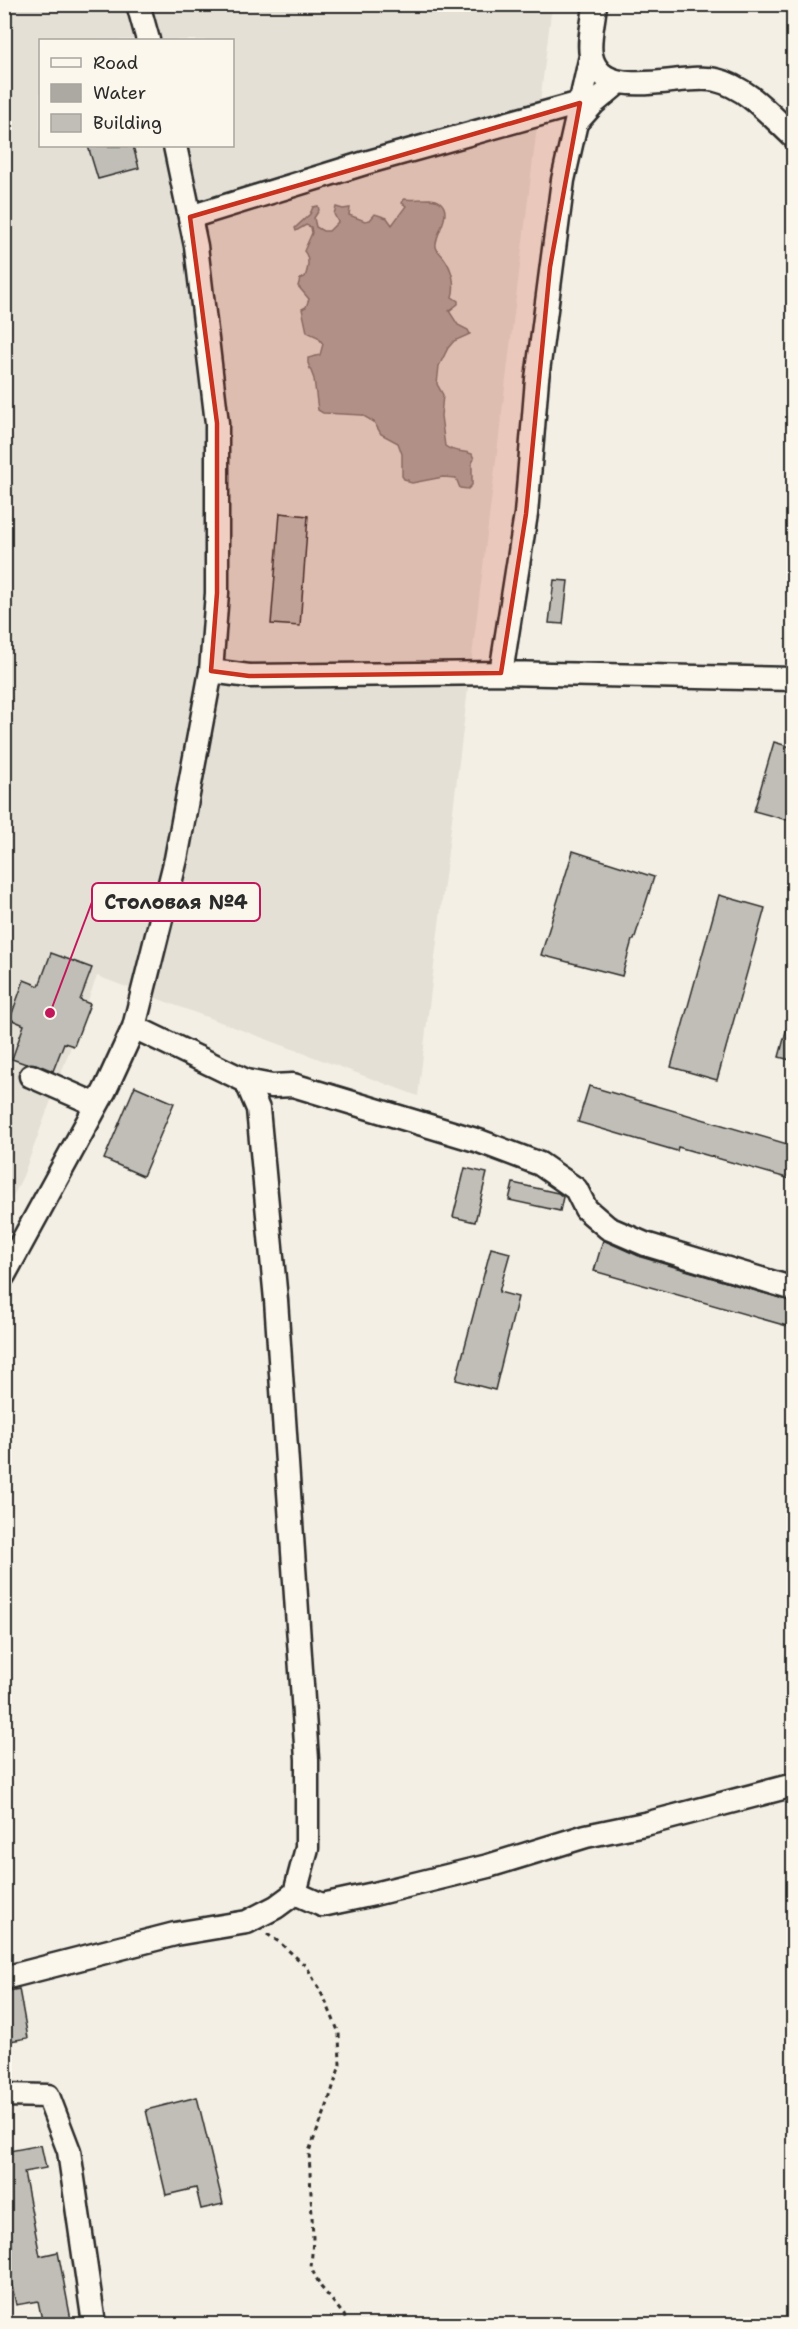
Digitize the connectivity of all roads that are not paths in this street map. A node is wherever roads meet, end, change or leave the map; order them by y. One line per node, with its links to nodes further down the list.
1 (138, 4): 3 (street)
2 (595, 4): 4 (street)
3 (148, 39)
4 (591, 56): 5 (street); 6 (street)
5 (618, 83): 7 (street); 8 (street)
6 (580, 103): 7 (street); 10 (street)
7 (573, 126): 12 (street)
8 (794, 137)
9 (175, 147): 10 (street)
10 (190, 217): 11 (street)
11 (211, 671): 12 (street); 14 (street)
12 (501, 673): 13 (street)
13 (794, 679)
14 (134, 1027): 16 (street); 17 (street)
15 (31, 1076): 17 (street)
16 (246, 1081): 19 (street); 21 (street)
17 (95, 1104): 18 (street)
18 (4, 1275)
19 (794, 1289)
20 (794, 1785): 21 (street)
21 (295, 1893): 22 (street)
22 (4, 1978)
23 (4, 2095): 24 (street)
24 (94, 2325)

